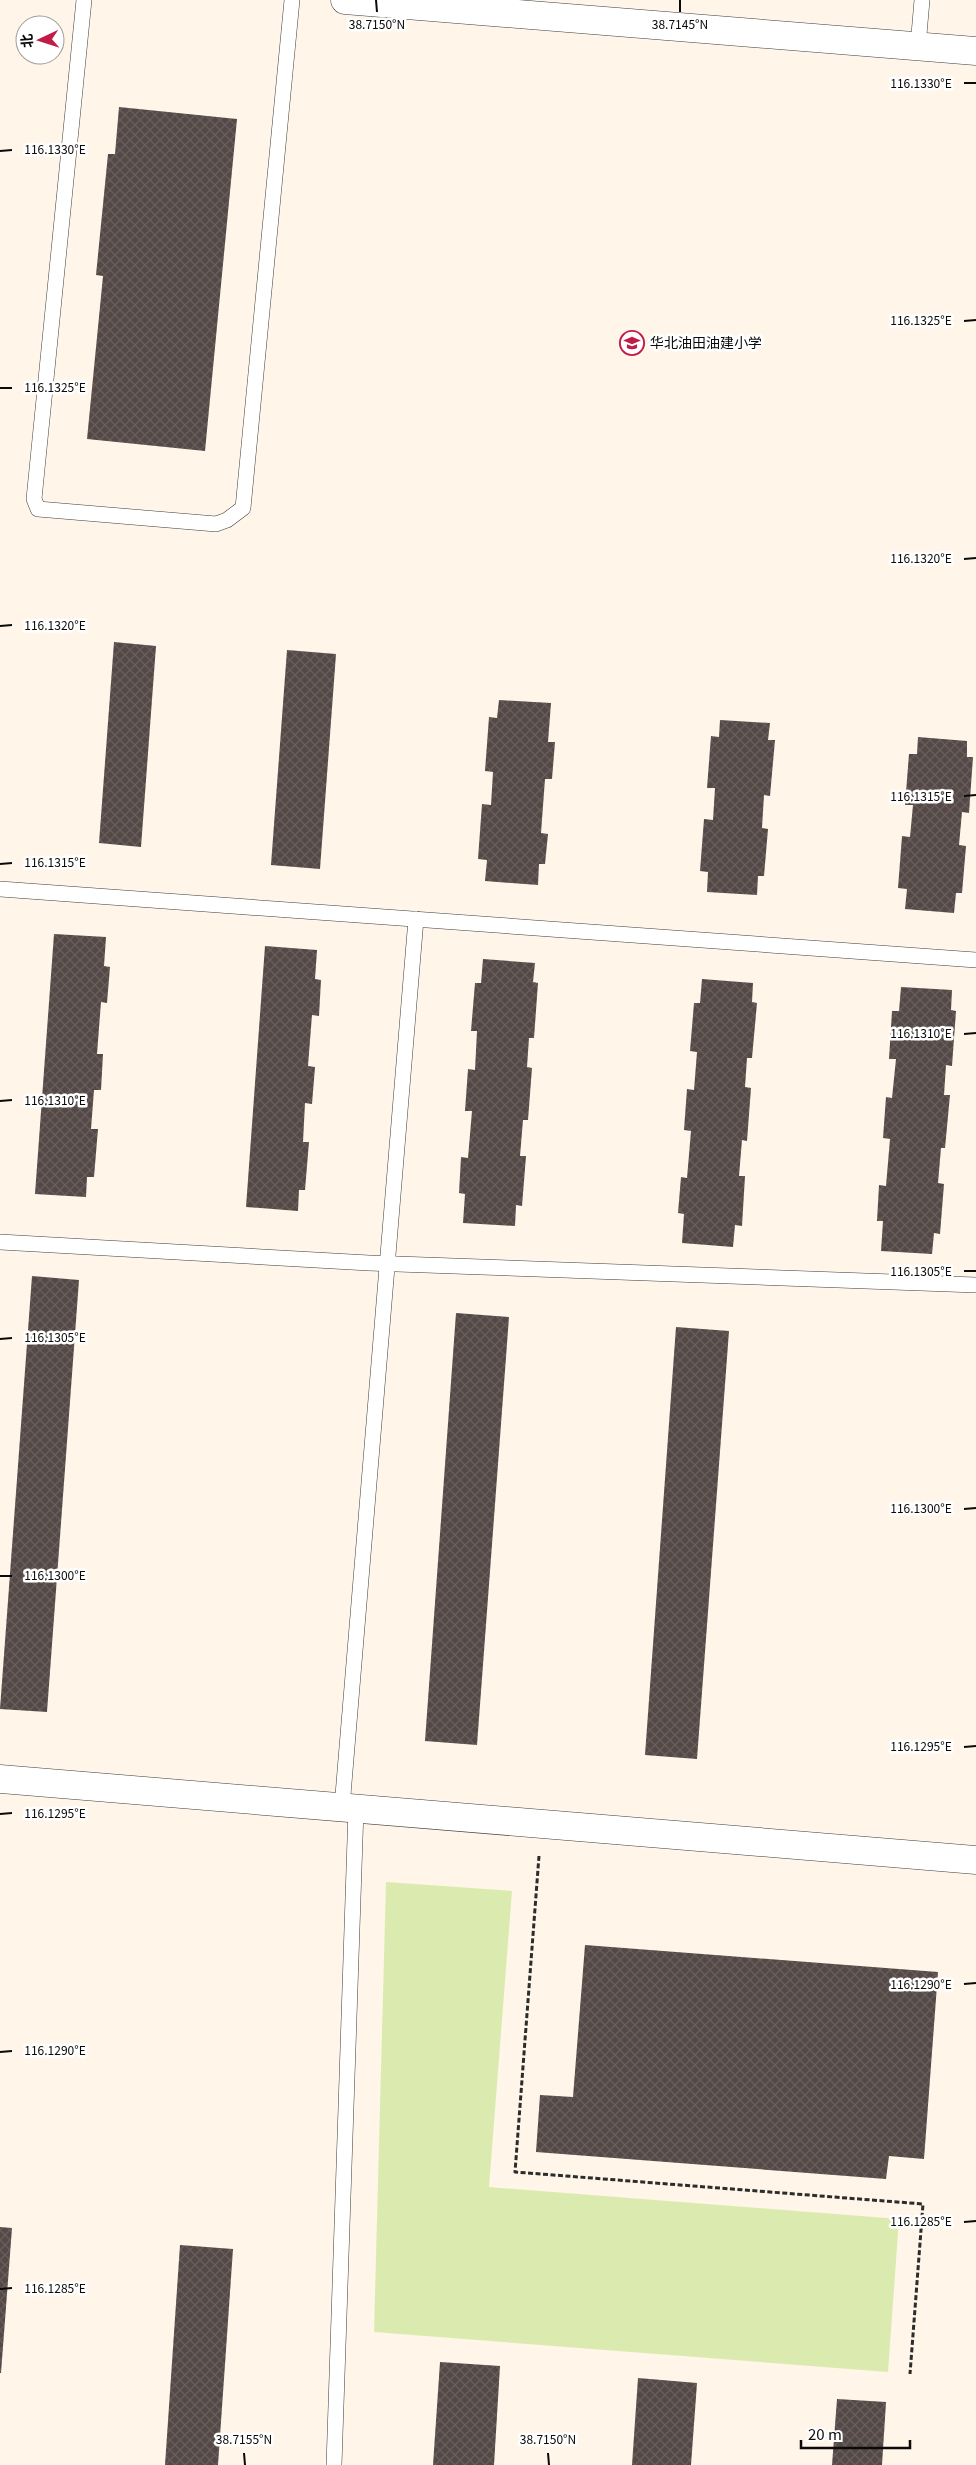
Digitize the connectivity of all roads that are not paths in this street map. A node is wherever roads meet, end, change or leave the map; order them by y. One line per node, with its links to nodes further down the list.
1 (84, 0): 2 (lane)
2 (292, 0)
3 (344, 0): 5 (street)
4 (922, 0): 5 (lane)
5 (918, 46): 6 (street)
6 (976, 51)
7 (0, 889): 8 (lane)
8 (416, 919): 9 (lane); 11 (lane)
9 (976, 960)
10 (0, 1242): 11 (lane)
11 (388, 1263): 12 (lane); 14 (lane)
12 (976, 1285)
13 (0, 1779): 14 (street)
14 (349, 1808): 15 (street); 16 (lane)
15 (976, 1860)
16 (334, 2465)

